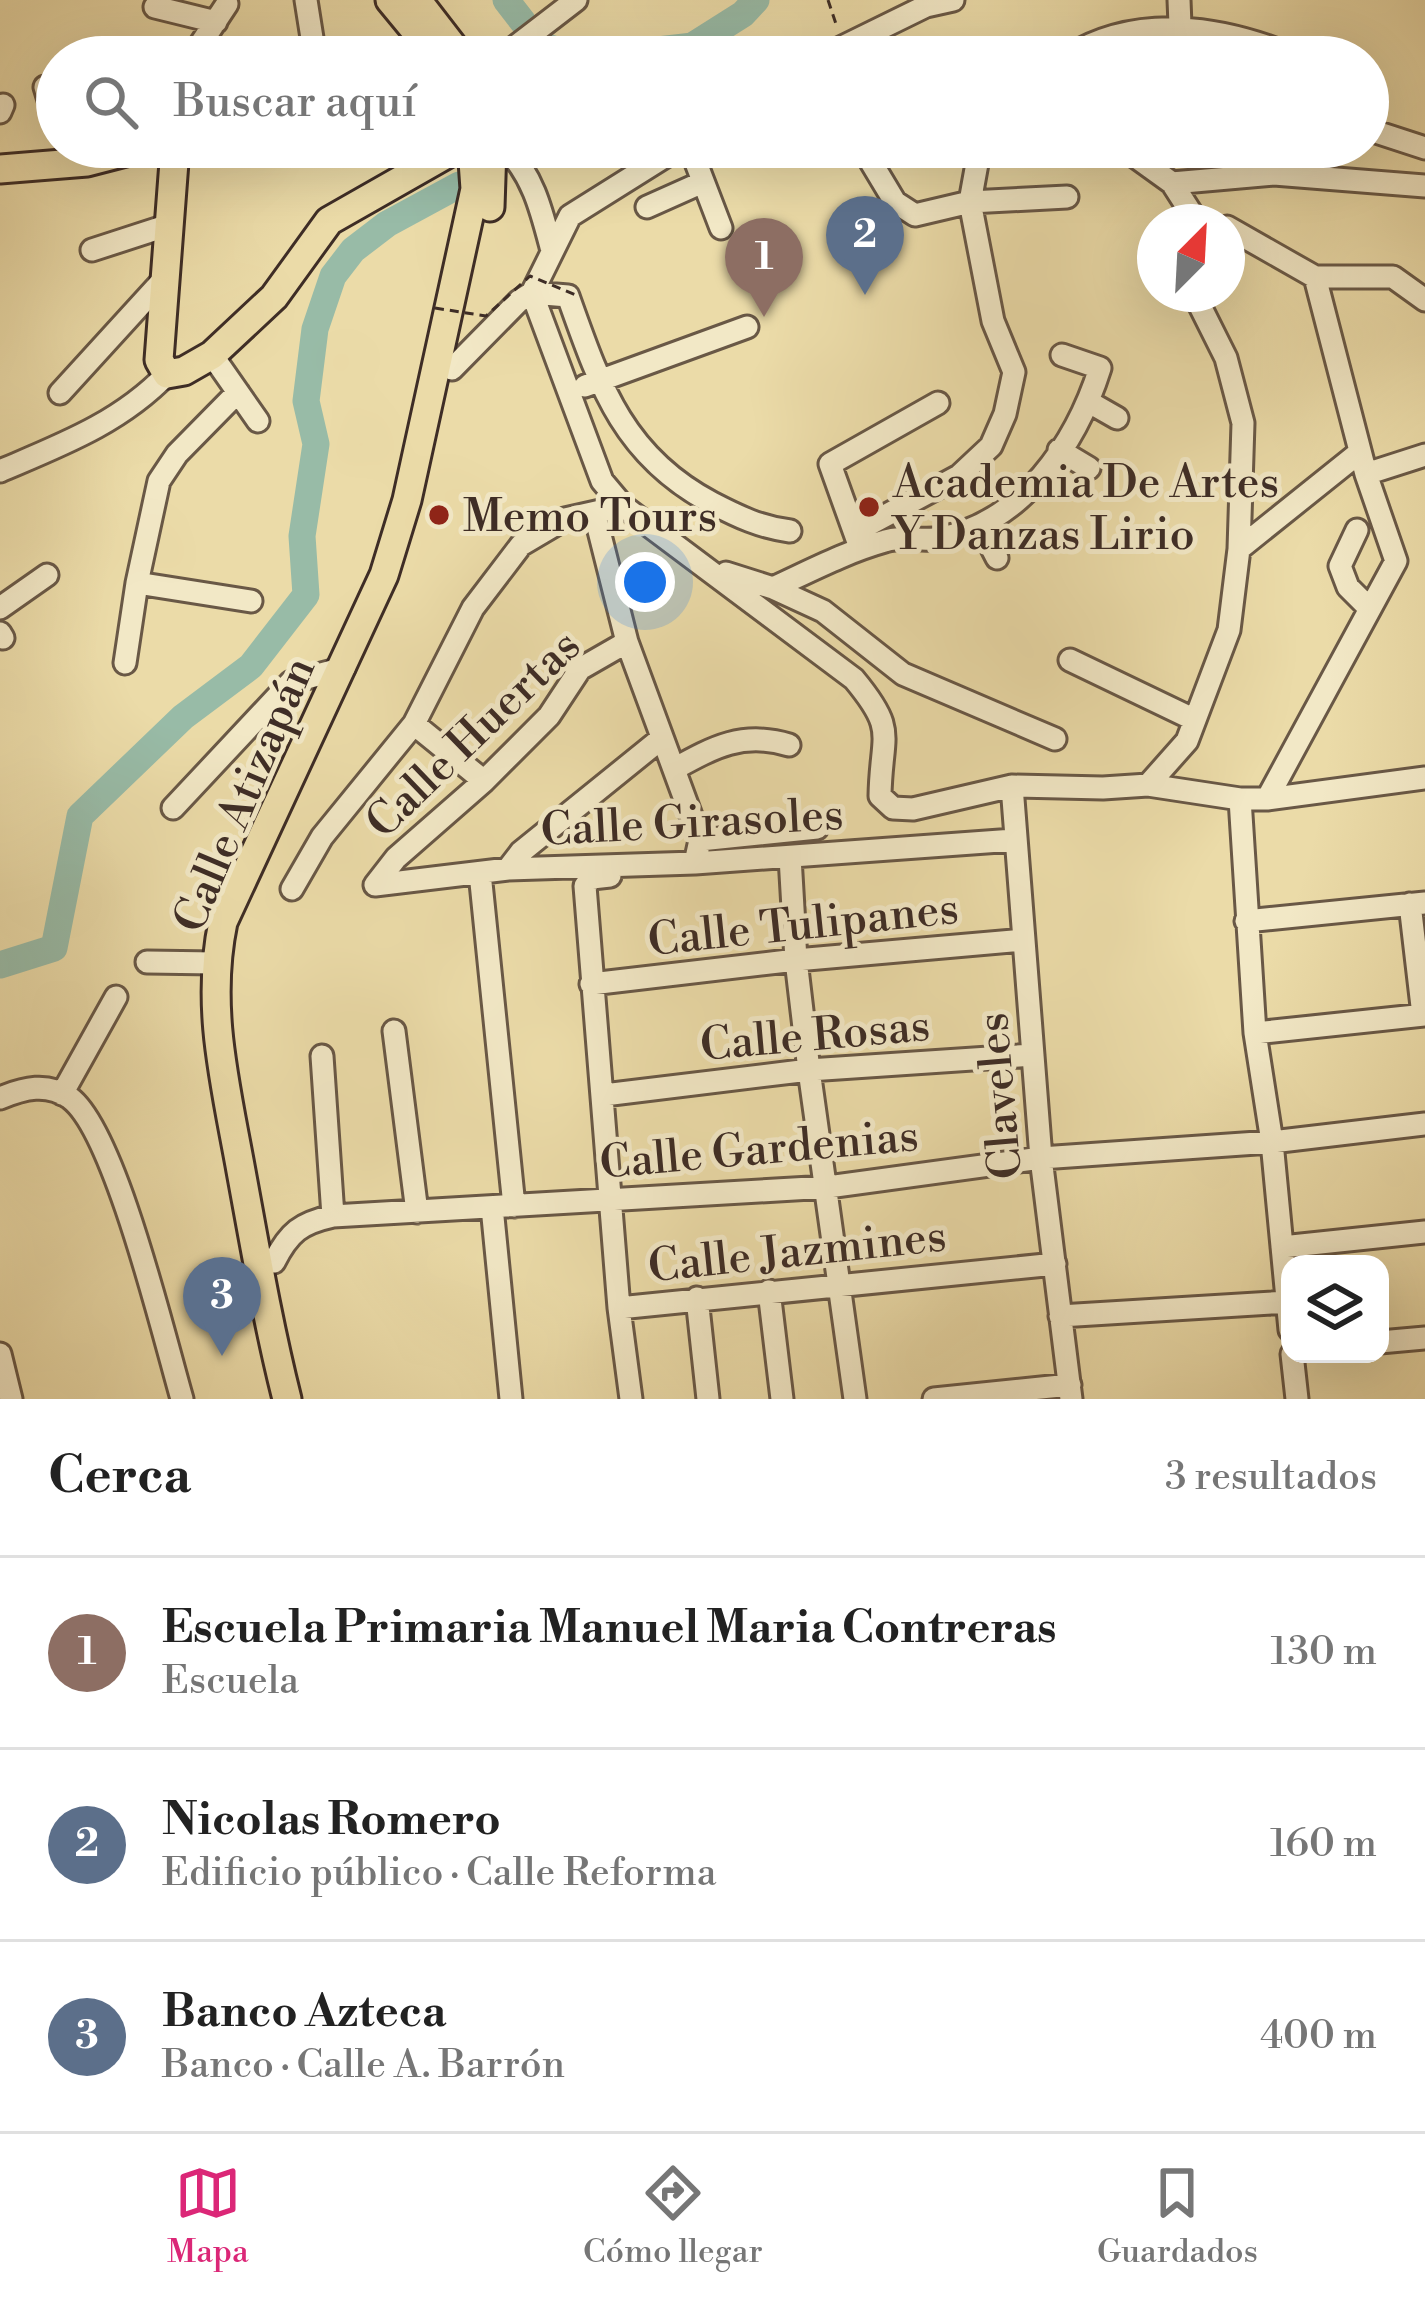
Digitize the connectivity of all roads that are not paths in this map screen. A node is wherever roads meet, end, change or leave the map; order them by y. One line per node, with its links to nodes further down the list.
1 (306, 0): 11 (street)
2 (390, 0): 12 (main road)
3 (417, 0): 13 (main road)
4 (576, 0): 14 (street)
5 (953, 0): 15 (street)
6 (1179, 0): 8 (street)
7 (155, 7): 10 (street)
8 (1180, 25): 9 (street); 18 (street)
9 (1125, 33): 16 (street); 17 (street)
10 (206, 36)
11 (312, 36)
12 (420, 36)
13 (445, 36)
14 (529, 36)
15 (860, 36)
16 (1116, 36)
17 (1125, 36)
18 (1220, 36)
19 (1389, 136): 20 (street)
20 (1425, 148)
21 (36, 161): 32 (main road)
22 (174, 168): 40 (main road)
23 (422, 168): 51 (main road)
24 (474, 168): 53 (main road)
25 (492, 168): 53 (main road)
26 (522, 168): 43 (street)
27 (647, 168): 43 (street)
28 (698, 168): 33 (street)
29 (875, 168): 37 (street)
30 (976, 168): 37 (street)
31 (1151, 168): 34 (street)
32 (0, 169)
33 (704, 182): 39 (street); 41 (street)
34 (1172, 183): 35 (street); 38 (street)
35 (1425, 186)
36 (1066, 197): 37 (street)
37 (970, 202): 73 (street)
38 (1189, 204)
39 (647, 207)
40 (169, 225): 44 (street); 45 (main road)
41 (721, 228)
42 (1245, 237): 46 (street)
43 (551, 247): 47 (street)
44 (92, 250)
45 (164, 278): 54 (main road); 58 (street)
46 (1316, 278): 48 (street); 65 (street)
47 (532, 293): 53 (street); 55 (street); 57 (street)
48 (1425, 300)
49 (1203, 312): 74 (street)
50 (748, 327): 55 (street)
51 (212, 355): 54 (main road); 56 (street)
52 (1062, 356): 59 (street)
53 (443, 369): 86 (main road, Calle Atizapán); 138 (main road, Calle Atizapán)
54 (167, 374): 66 (street)
55 (598, 382): 57 (street); 72 (street)
56 (238, 392): 62 (street); 78 (street)
57 (567, 392): 68 (street)
58 (60, 393)
59 (1089, 402): 61 (street); 63 (street)
60 (938, 403): 73 (street)
61 (1117, 418)
62 (258, 421)
63 (1059, 450): 67 (street); 70 (street)
64 (1425, 455): 65 (street)
65 (1357, 464): 74 (street); 82 (street)
66 (2, 465)
67 (1089, 468)
68 (623, 506): 69 (street); 76 (street)
69 (595, 514): 83 (street); 88 (street)
70 (981, 527): 73 (street); 75 (street)
71 (1357, 530): 82 (street)
72 (790, 531)
73 (857, 541): 79 (street)
74 (1239, 549): 87 (street)
75 (997, 558)
76 (710, 567): 79 (street); 97 (street)
77 (47, 575): 81 (street)
78 (137, 583): 80 (street); 85 (street)
79 (773, 588): 90 (street)
80 (251, 602)
81 (0, 608)
82 (1370, 609): 99 (street)
83 (627, 642): 89 (street); 95 (street, Calle Huertas)
84 (1070, 660): 87 (street)
85 (125, 662)
86 (344, 668): 100 (street); 115 (main road, Calle Atizapán)
87 (1195, 720): 96 (street)
88 (414, 724): 95 (street); 109 (street)
89 (662, 738): 93 (street); 106 (street)
90 (1055, 739)
91 (789, 746): 93 (street)
92 (1425, 760): 94 (street)
93 (674, 769): 103 (street)
94 (1418, 780): 99 (street)
95 (484, 781): 108 (street, Calle Huertas)
96 (1148, 785): 97 (street); 98 (street)
97 (1012, 786): 102 (street, Claveles)
98 (1240, 799): 99 (street); 111 (street)
99 (1267, 799)
100 (173, 808)
101 (817, 828): 103 (street)
102 (1014, 840): 104 (street, Calle Girasoles); 112 (street, Claveles)
103 (700, 841): 105 (street)
104 (790, 857): 105 (street, Calle Girasoles); 113 (street)
105 (684, 864): 106 (street, Calle Girasoles); 116 (street)
106 (508, 869): 107 (street, Calle Girasoles)
107 (480, 872): 108 (street, Calle Girasoles); 132 (street)
108 (375, 885)
109 (292, 889)
110 (1418, 903): 111 (street); 118 (street)
111 (1246, 921): 120 (street)
112 (1024, 940): 113 (street, Calle Tulipanes); 121 (street, Claveles)
113 (796, 960): 116 (street, Calle Tulipanes); 123 (street)
114 (147, 962): 115 (street)
115 (214, 963): 138 (main road, Calle Atizapán)
116 (591, 984): 125 (street)
117 (116, 997): 124 (street)
118 (1424, 1015): 120 (street)
119 (394, 1031): 133 (street)
120 (1255, 1033): 128 (street)
121 (1033, 1055): 123 (street, Calle Rosas); 129 (street, Claveles)
122 (322, 1056): 134 (street)
123 (808, 1070): 125 (street, Calle Rosas); 130 (street)
124 (62, 1094): 126 (street); 152 (street)
125 (604, 1095): 131 (street)
126 (0, 1098)
127 (1425, 1124): 128 (street, Calle Gardenias)
128 (1272, 1142): 129 (street, Calle Gardenias); 136 (street)
129 (1041, 1158): 130 (street, Calle Gardenias); 139 (street, Claveles)
130 (828, 1187): 131 (street, Calle Gardenias); 140 (street)
131 (613, 1202): 132 (street, Calle Gardenias); 144 (street)
132 (503, 1206): 133 (street, Calle Gardenias); 155 (street)
133 (416, 1212): 134 (street, Calle Gardenias)
134 (333, 1216): 138 (street, Calle Gardenias)
135 (1425, 1232): 136 (street)
136 (1282, 1247): 137 (street)
137 (1283, 1255)
138 (266, 1263): 153 (main road); 154 (main road)
139 (1055, 1264): 140 (street, Calle Jazmines); 145 (street, Claveles)
140 (839, 1284): 141 (street, Calle Jazmines); 159 (street)
141 (769, 1291): 142 (street, Calle Jazmines); 158 (street)
142 (697, 1298): 144 (street, Calle Jazmines); 157 (street)
143 (1281, 1302): 145 (street)
144 (619, 1308): 156 (street)
145 (1060, 1316): 150 (street, Claveles)
146 (1425, 1338): 147 (street)
147 (1389, 1341)
148 (0, 1354): 151 (street)
149 (1293, 1363): 161 (street)
150 (1071, 1392): 160 (street)
151 (11, 1399)
152 (182, 1399)
153 (287, 1399)
154 (304, 1399)
155 (511, 1399)
156 (631, 1399)
157 (708, 1399)
158 (782, 1399)
159 (856, 1399)
160 (934, 1399)
161 (1297, 1399)

